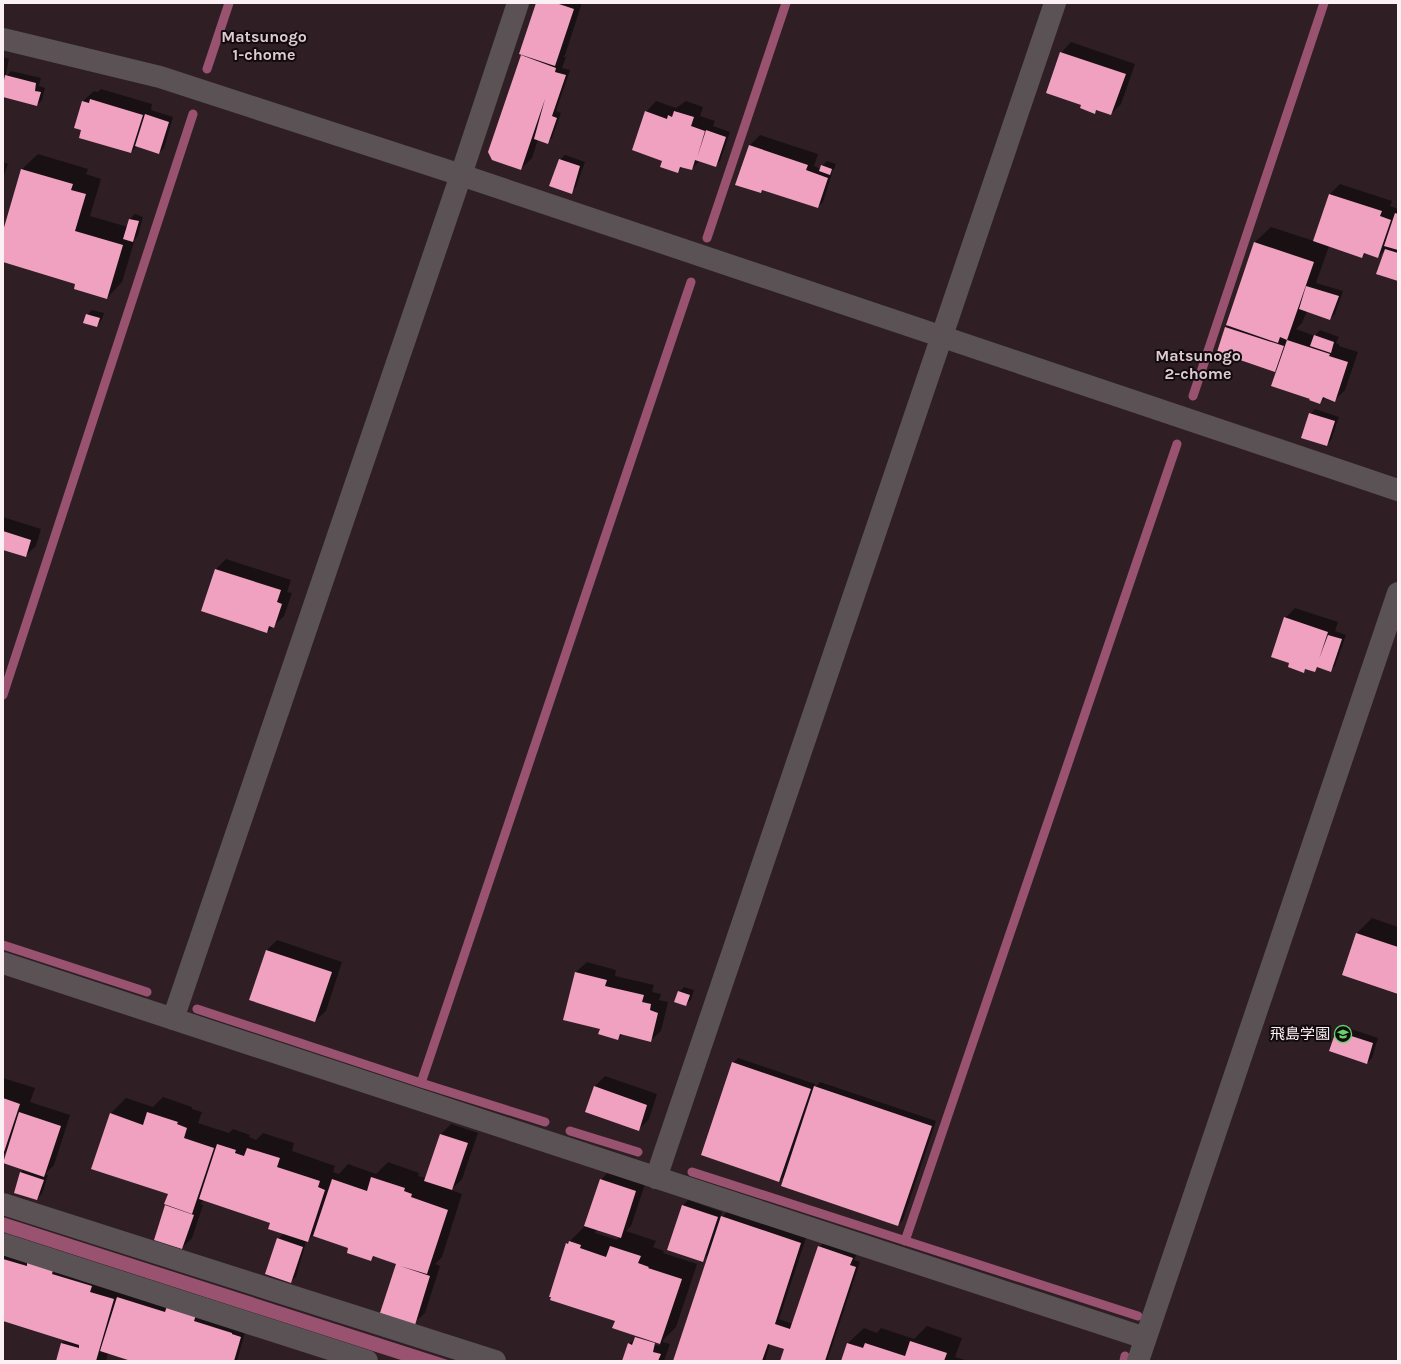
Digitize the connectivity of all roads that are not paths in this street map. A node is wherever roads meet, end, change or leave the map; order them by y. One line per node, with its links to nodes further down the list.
1 (518, 3): 4 (street)
2 (1055, 3): 5 (street)
3 (3, 39): 4 (street)
4 (461, 175): 5 (street); 9 (street)
5 (942, 336): 6 (street); 10 (street)
6 (1398, 490)
7 (1398, 593): 13 (street)
8 (3, 963): 9 (street)
9 (173, 1019): 10 (street)
10 (656, 1178): 13 (street)
11 (3, 1204): 15 (street)
12 (3, 1244): 14 (street)
13 (1145, 1338): 16 (street)
14 (367, 1361)
15 (495, 1361)
16 (1138, 1361)

